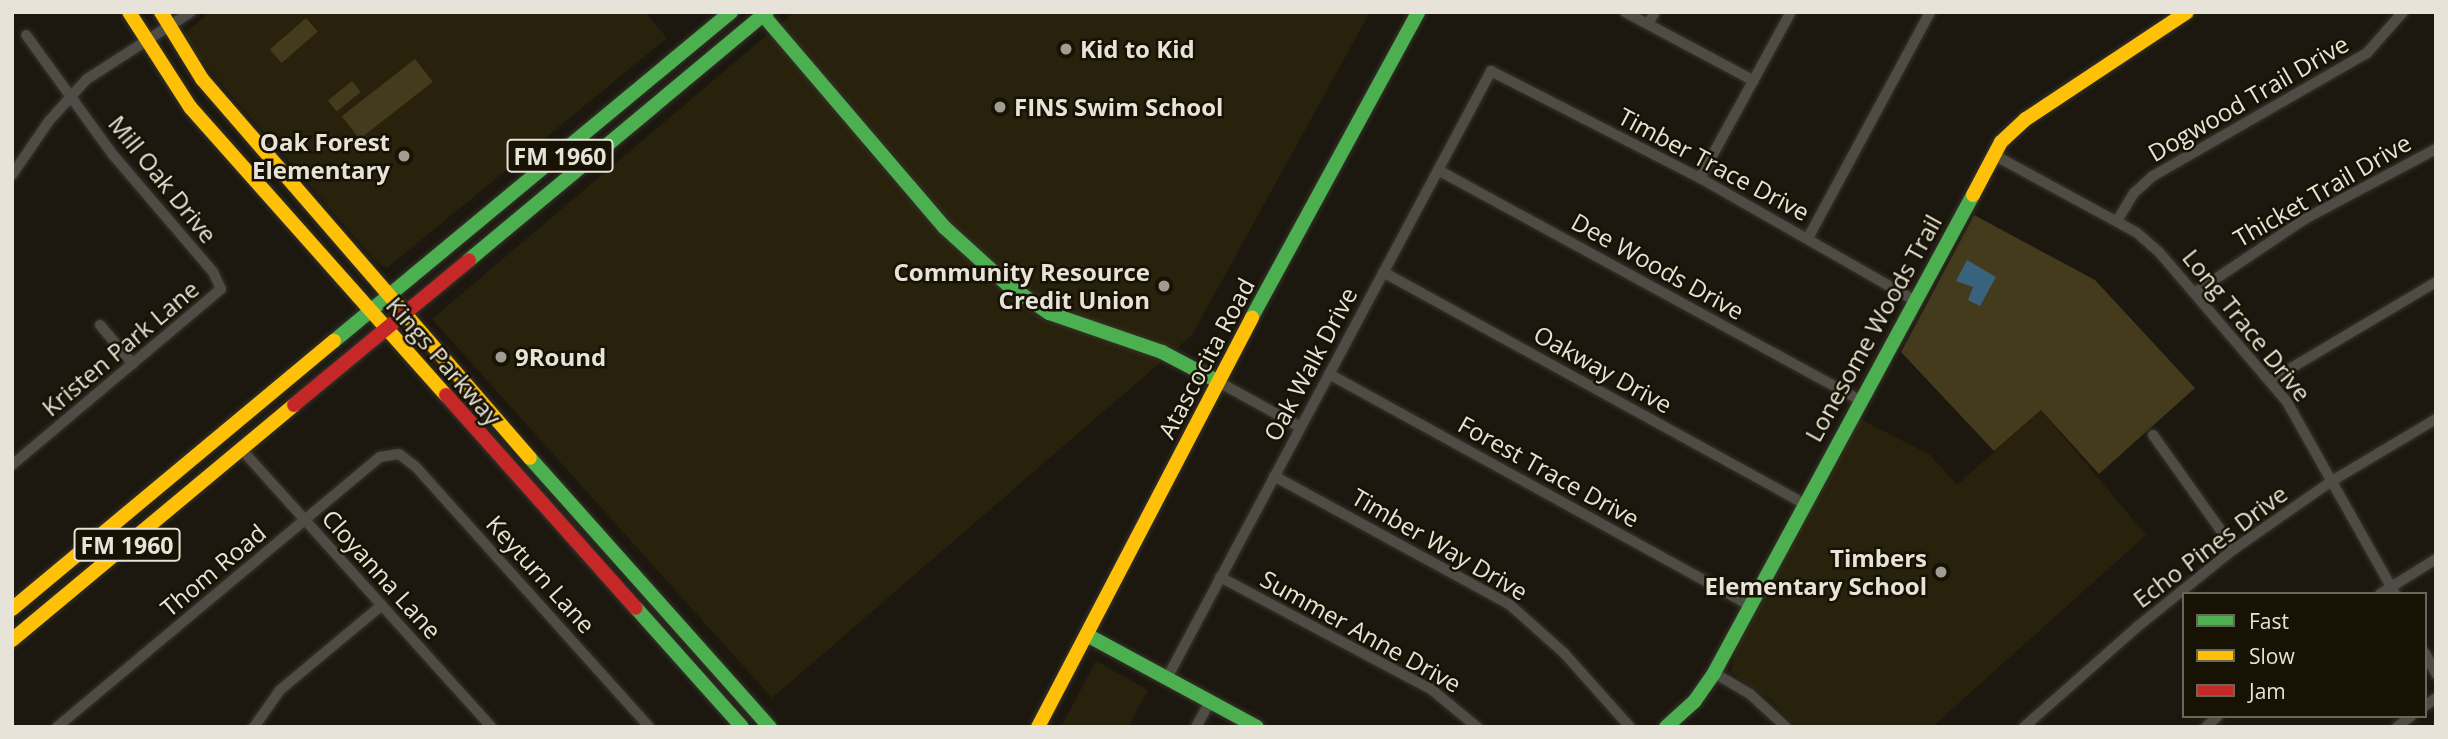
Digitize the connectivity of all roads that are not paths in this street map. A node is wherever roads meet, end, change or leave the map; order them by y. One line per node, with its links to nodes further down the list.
1 (129, 12): 16 (street, Kings Parkway)
2 (160, 12): 14 (street, Kings Parkway)
3 (191, 12): 14 (street)
4 (731, 12): 33 (street, FM 1960 / FM 1960)
5 (1418, 12): 42 (street, Atascocita Road)
6 (1625, 12): 13 (street)
7 (1655, 12): 13 (street)
8 (1791, 12): 18 (street)
9 (1930, 12): 28 (street)
10 (2187, 12): 21 (street, Lonesome Woods Trail)
11 (2404, 13): 27 (street, Dogwood Trail Drive)
12 (765, 14): 36 (street, FM 1960 / FM 1960); 42 (street)
13 (1648, 24): 18 (street)
14 (169, 26): 16 (street); 25 (street, Kings Parkway)
15 (26, 35): 19 (street, Mill Oak Drive)
16 (145, 40): 19 (street); 26 (street, Kings Parkway)
17 (1491, 71): 22 (street, Oak Walk Drive); 24 (street, Timber Trace Drive)
18 (1754, 80): 24 (street)
19 (71, 96): 23 (street); 31 (street, Mill Oak Drive)
20 (2436, 149): 32 (street, Thicket Trail Drive)
21 (1994, 155): 27 (street, Long Trace Drive); 34 (street, Lonesome Woods Trail)
22 (1438, 170): 29 (street, Oak Walk Drive); 43 (street, Dee Woods Drive)
23 (12, 175)
24 (1700, 178): 28 (street, Timber Trace Drive)
25 (293, 184): 26 (street); 33 (street, Kings Parkway)
26 (272, 202): 35 (street, Kings Parkway)
27 (2117, 221): 32 (street, Long Trace Drive)
28 (1808, 238): 34 (street, Timber Trace Drive)
29 (1383, 272): 40 (street, Oak Walk Drive); 52 (street, Oakway Drive)
30 (2436, 282): 41 (street)
31 (221, 289): 39 (street, Kristen Park Lane)
32 (2196, 292): 41 (street, Long Trace Drive)
33 (389, 299): 35 (street, FM 1960 / FM 1960); 36 (street, Kings Parkway)
34 (1914, 300): 43 (street, Lonesome Woods Trail)
35 (372, 314): 38 (street, Kings Parkway); 60 (street, FM 1960 / FM 1960)
36 (404, 314): 38 (street, FM 1960 / FM 1960); 73 (street, Kings Parkway)
37 (100, 325): 39 (street)
38 (385, 330): 47 (street, FM 1960 / FM 1960); 72 (street, Kings Parkway)
39 (133, 364): 49 (street, Kristen Park Lane)
40 (1329, 374): 45 (street, Oak Walk Drive); 59 (street, Forest Trace Drive)
41 (2271, 380): 51 (street, Long Trace Drive)
42 (1217, 382): 45 (street); 61 (street, Atascocita Road)
43 (1858, 399): 52 (street, Lonesome Woods Trail)
44 (2436, 419): 51 (street, Echo Pines Drive)
45 (1300, 427): 50 (street, Oak Walk Drive)
46 (2153, 435): 54 (street)
47 (242, 450): 53 (street, Cloyanna Lane); 62 (street, FM 1960 / FM 1960)
48 (399, 454): 53 (street, Thom Road); 71 (street, Keyturn Lane)
49 (12, 465)
50 (1274, 475): 56 (street, Oak Walk Drive); 78 (street, Timber Way Drive)
51 (2332, 481): 54 (street, Echo Pines Drive); 57 (street, Long Trace Drive)
52 (1802, 502): 59 (street, Lonesome Woods Trail)
53 (305, 520): 58 (street, Cloyanna Lane); 68 (street, Thom Road)
54 (2234, 549): 81 (street, Echo Pines Drive)
55 (2436, 559): 57 (street)
56 (1220, 577): 66 (street, Oak Walk Drive); 77 (street, Summer Anne Drive)
57 (2393, 590)
58 (382, 605): 69 (street); 70 (street, Cloyanna Lane)
59 (1749, 605): 64 (street, Lonesome Woods Trail)
60 (12, 609)
61 (1087, 635): 66 (street); 74 (street, Atascocita Road)
62 (12, 640)
63 (2427, 657): 65 (street)
64 (1714, 673): 79 (street, Lonesome Woods Trail); 80 (street)
65 (2436, 674)
66 (1167, 678): 67 (street)
67 (1210, 702): 75 (street); 76 (street)
68 (57, 727)
69 (254, 727)
70 (491, 727)
71 (649, 727)
72 (742, 727)
73 (770, 727)
74 (1038, 727)
75 (1196, 727)
76 (1257, 727)
77 (1477, 727)
78 (1630, 727)
79 (1665, 727)
80 (1786, 727)
81 (2024, 727)

